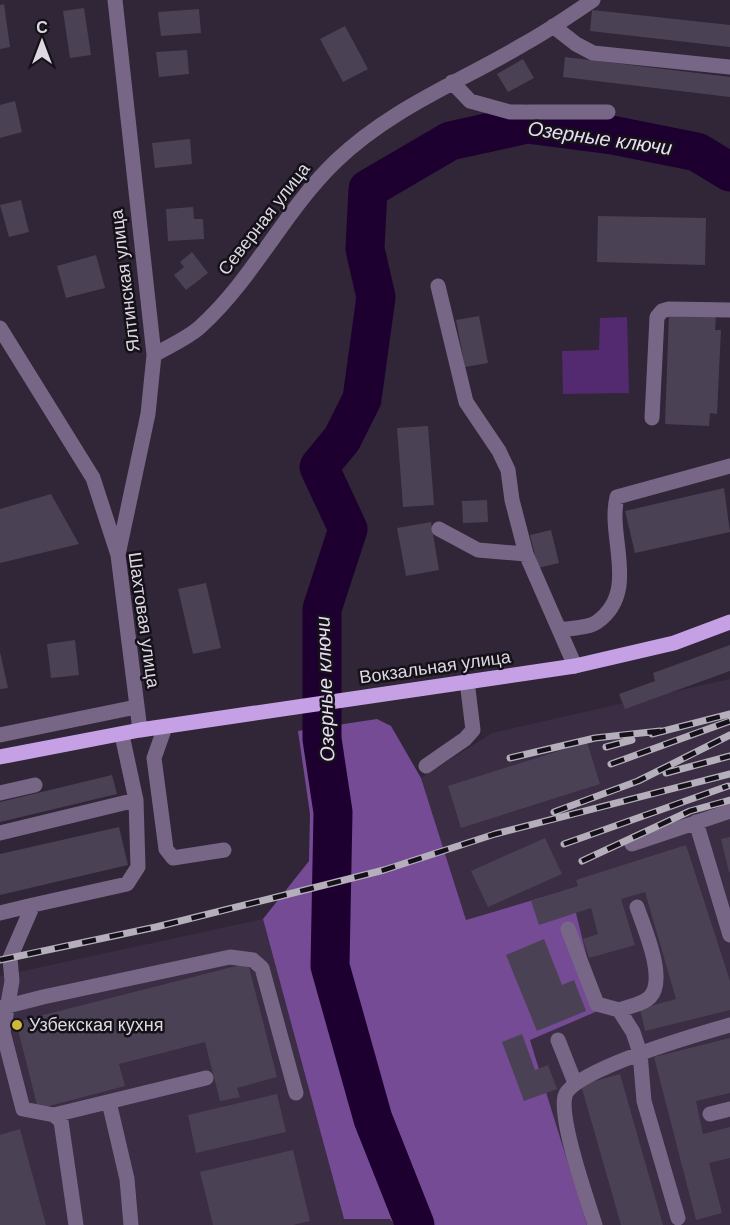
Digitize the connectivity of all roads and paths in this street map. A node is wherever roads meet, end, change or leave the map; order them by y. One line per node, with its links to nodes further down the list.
1 (115, 0): 10 (street, Ялтинская улица)
2 (593, 0): 3 (street, Северная улица)
3 (553, 26): 4 (street); 5 (street, Северная улица)
4 (730, 66)
5 (452, 81): 6 (street); 10 (street, Северная улица)
6 (608, 112)
7 (438, 286): 14 (street)
8 (730, 310): 11 (street)
9 (0, 328): 15 (street, Шахтовая улица)
10 (154, 356): 15 (street, Ялтинская улица)
11 (652, 418)
12 (730, 466): 17 (street)
13 (439, 530): 14 (street)
14 (526, 554): 17 (street)
15 (118, 555): 20 (street, Шахтовая улица)
16 (730, 622): 18 (main road, Вокзальная улица)
17 (561, 630): 18 (street)
18 (575, 666): 19 (main road, Вокзальная улица)
19 (467, 681): 21 (main road, Вокзальная улица); 26 (street)
20 (136, 707): 22 (street, Шахтовая улица); 23 (street)
21 (165, 728): 22 (main road, Вокзальная улица); 34 (street)
22 (140, 730): 24 (main road, Вокзальная улица)
23 (0, 735)
24 (122, 735): 25 (main road, Вокзальная улица); 29 (street)
25 (0, 757)
26 (426, 766)
27 (35, 785): 28 (street)
28 (0, 793)
29 (136, 800): 32 (street); 35 (street)
30 (730, 811): 31 (street)
31 (696, 822): 33 (street); 39 (street)
32 (0, 833)
33 (632, 844)
34 (224, 850)
35 (33, 906): 37 (street); 40 (street)
36 (638, 907): 41 (street)
37 (0, 913)
38 (568, 929): 41 (street)
39 (730, 935)
40 (3, 1007): 47 (street); 51 (street)
41 (620, 1011): 44 (street)
42 (730, 1025): 44 (street)
43 (558, 1040): 46 (street)
44 (640, 1053): 46 (street); 52 (street)
45 (206, 1078): 48 (street)
46 (575, 1083): 55 (street)
47 (296, 1093)
48 (109, 1102): 51 (street); 54 (street)
49 (730, 1109): 50 (street)
50 (710, 1114)
51 (54, 1116): 53 (street)
52 (678, 1218)
53 (76, 1225)
54 (131, 1225)
55 (595, 1225)

